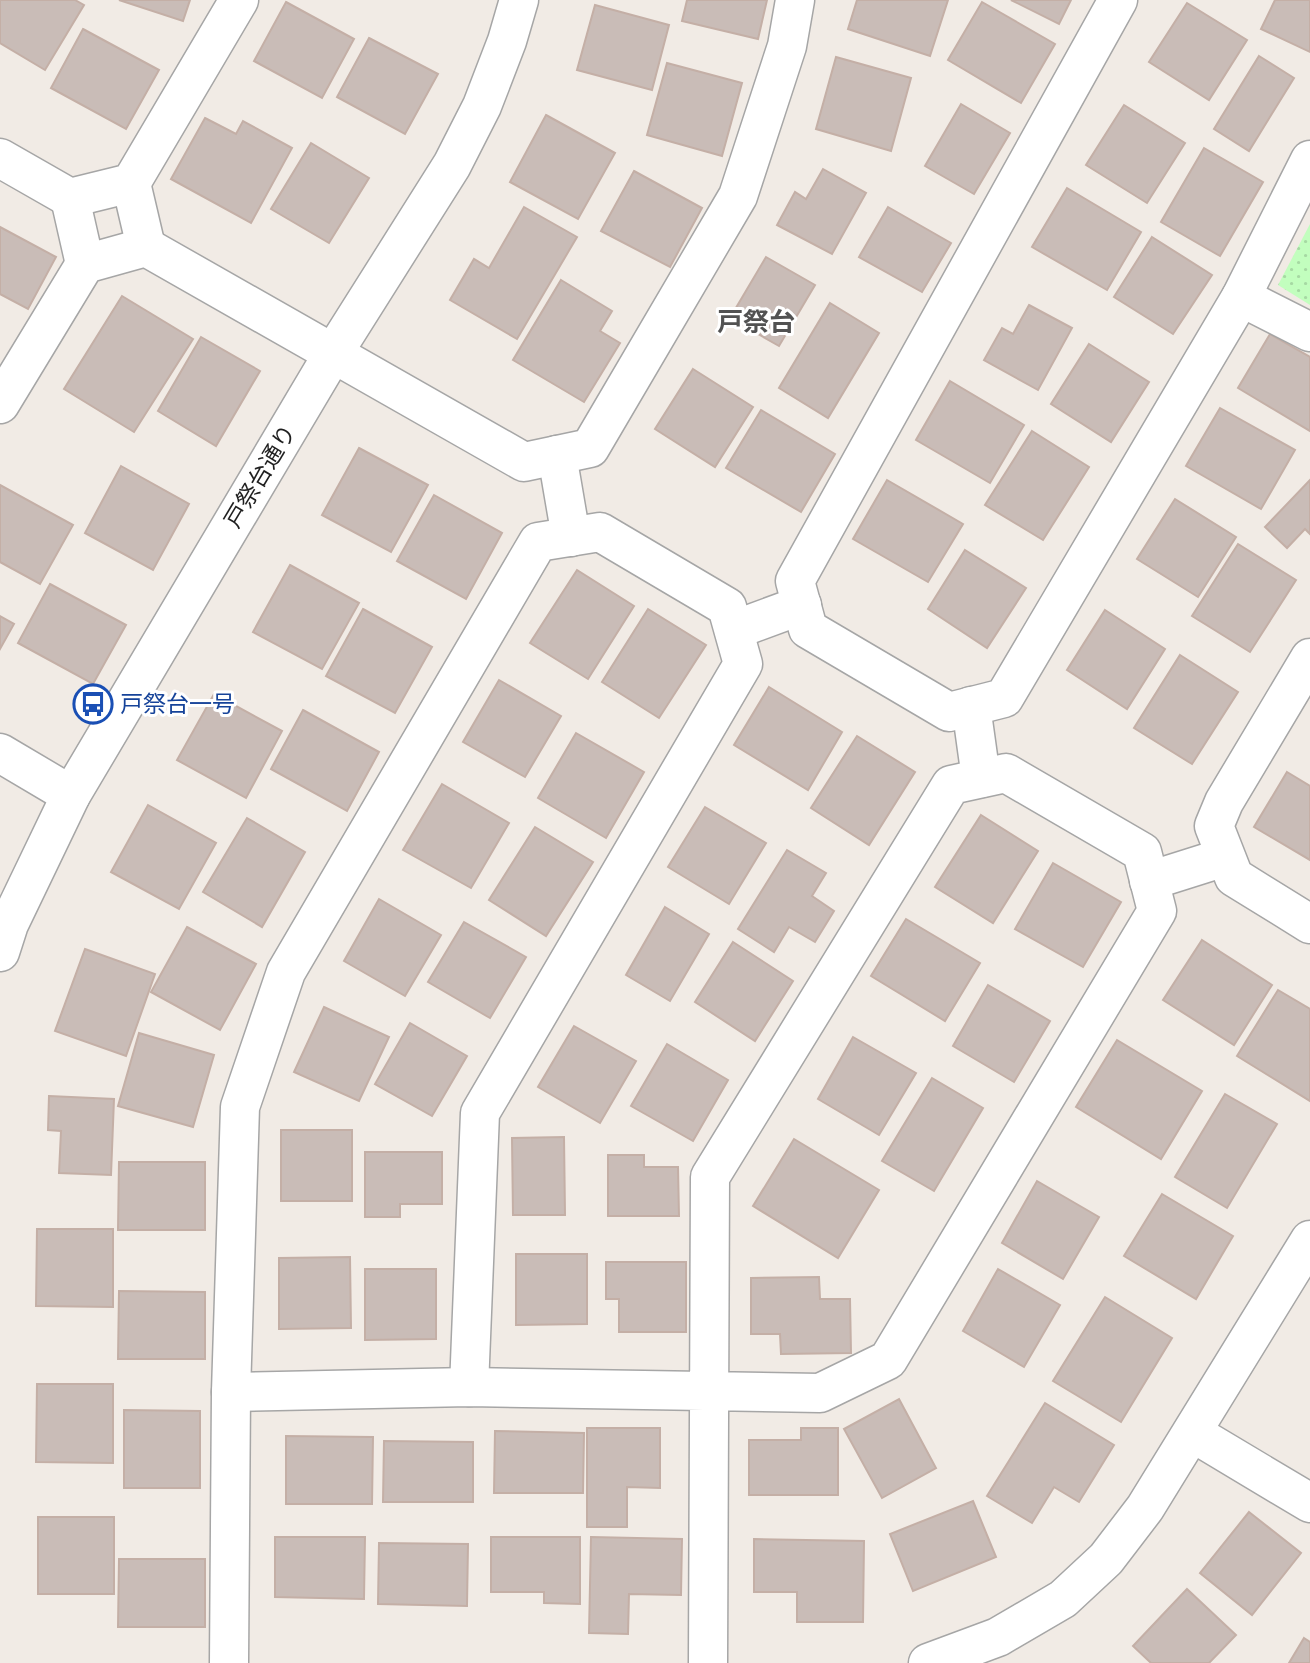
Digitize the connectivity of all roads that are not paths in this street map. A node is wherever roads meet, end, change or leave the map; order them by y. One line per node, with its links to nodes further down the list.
1 (239, 0): 7 (street)
2 (519, 0): 13 (street, 戸祭台通り)
3 (795, 0): 15 (street)
4 (1118, 0): 17 (street)
5 (0, 158): 8 (street)
6 (1310, 160): 11 (street)
7 (131, 183): 8 (street); 9 (street)
8 (70, 198): 10 (street)
9 (146, 247): 10 (street); 13 (street)
10 (85, 264): 14 (street)
11 (1241, 296): 12 (street); 20 (street)
12 (1310, 332)
13 (334, 352): 15 (street); 23 (street, 戸祭台通り)
14 (0, 404)
15 (556, 456): 16 (street)
16 (571, 537): 18 (street); 30 (street)
17 (802, 605): 18 (street); 20 (street)
18 (734, 630): 29 (street)
19 (1310, 658): 24 (street)
20 (971, 706): 22 (street)
21 (0, 753): 23 (street)
22 (981, 778): 25 (street); 31 (street)
23 (71, 795): 27 (street, 戸祭台通り)
24 (1225, 857): 25 (street); 26 (street)
25 (1149, 881): 31 (street)
26 (1310, 924)
27 (0, 952)
28 (1310, 1240): 32 (street)
29 (469, 1387): 30 (street); 31 (street)
30 (231, 1392): 34 (street)
31 (709, 1393): 35 (street)
32 (1193, 1433): 33 (street); 36 (street)
33 (1310, 1503)
34 (229, 1663)
35 (708, 1663)
36 (928, 1663)

